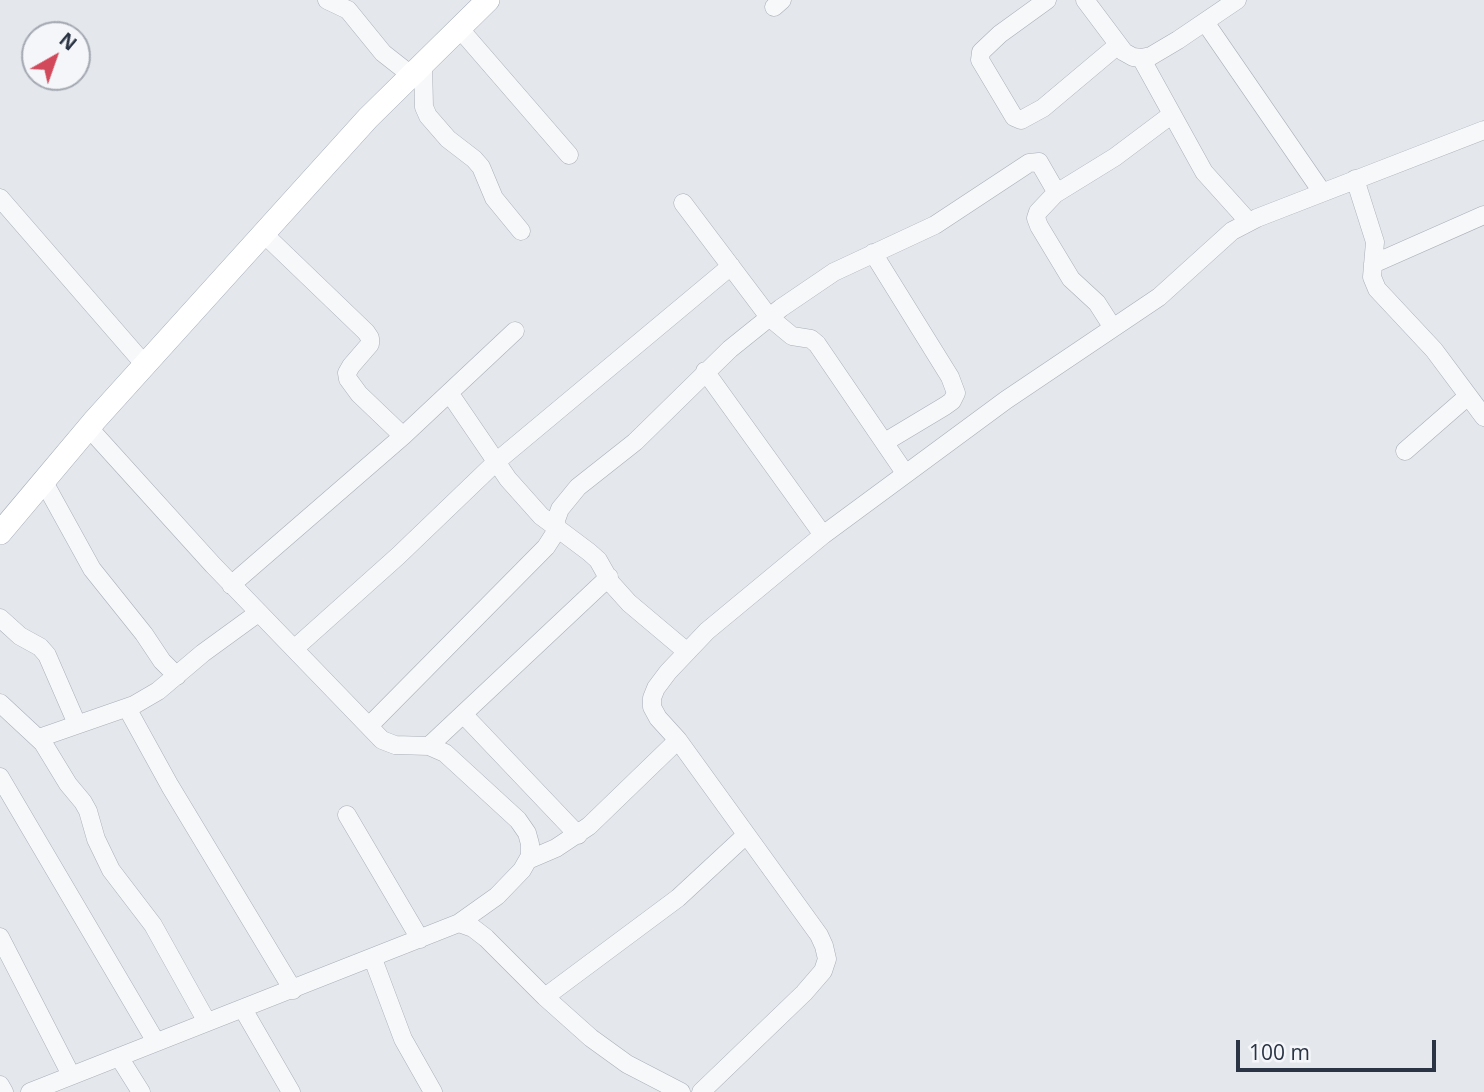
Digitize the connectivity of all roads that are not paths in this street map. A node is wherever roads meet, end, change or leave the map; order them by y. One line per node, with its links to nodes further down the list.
1 (327, 0): 10 (street)
2 (488, 0): 7 (main road)
3 (1047, 0): 8 (street)
4 (1085, 0): 8 (street)
5 (1237, 0): 6 (street)
6 (1205, 22): 9 (street); 15 (street)
7 (458, 28): 10 (main road); 13 (street)
8 (1118, 45): 9 (street)
9 (1141, 58): 11 (street)
10 (417, 69): 21 (street); 22 (main road)
11 (1171, 115): 16 (street); 20 (street)
12 (1484, 130): 14 (street)
13 (569, 155)
14 (1355, 179): 15 (street); 24 (street)
15 (1322, 192): 20 (street)
16 (1055, 194): 23 (street); 27 (street)
17 (0, 198): 29 (street)
18 (683, 203): 25 (street)
19 (1484, 215): 24 (street)
20 (1249, 222): 27 (street)
21 (521, 231)
22 (264, 234): 29 (main road); 35 (street)
23 (873, 253): 26 (street); 36 (street)
24 (1373, 264): 32 (street)
25 (731, 266): 26 (street); 38 (street)
26 (769, 317): 30 (street); 36 (street)
27 (1113, 328): 39 (street)
28 (515, 331): 31 (street)
29 (145, 365): 34 (main road)
30 (705, 371): 42 (street); 43 (street)
31 (450, 394): 35 (street); 38 (street)
32 (1468, 396): 33 (street); 37 (street)
33 (1484, 417)
34 (89, 428): 40 (main road); 45 (street)
35 (403, 436): 45 (street)
36 (884, 442): 39 (street)
37 (1405, 451)
38 (496, 462): 42 (street); 48 (street)
39 (905, 473): 43 (street)
40 (44, 482): 41 (main road); 50 (street)
41 (2, 526)
42 (556, 530): 44 (street); 55 (street)
43 (823, 535): 49 (street)
44 (609, 578): 49 (street); 53 (street)
45 (231, 585): 46 (street)
46 (258, 612): 48 (street); 50 (street)
47 (0, 618): 54 (street)
48 (294, 649): 55 (street)
49 (686, 651): 57 (street)
50 (177, 677): 52 (street)
51 (0, 703): 56 (street)
52 (127, 708): 54 (street); 68 (street)
53 (463, 714): 58 (street); 61 (street)
54 (77, 724): 56 (street)
55 (369, 726): 58 (street)
56 (38, 738): 71 (street)
57 (678, 740): 61 (street); 62 (street)
58 (429, 746): 63 (street)
59 (0, 777): 72 (street)
60 (347, 815): 66 (street)
61 (578, 835): 63 (street)
62 (746, 835): 69 (street); 82 (street)
63 (528, 860): 64 (street)
64 (459, 923): 66 (street); 69 (street)
65 (0, 937): 74 (street)
66 (420, 939): 67 (street)
67 (373, 959): 68 (street); 81 (street)
68 (293, 990): 70 (street)
69 (545, 997): 76 (street)
70 (243, 1009): 71 (street); 80 (street)
71 (207, 1022): 72 (street)
72 (156, 1042): 73 (street)
73 (119, 1057): 74 (street); 79 (street)
74 (71, 1075): 78 (street)
75 (0, 1085): 77 (street)
76 (669, 1090)
77 (5, 1092)
78 (30, 1092)
79 (141, 1092)
80 (291, 1092)
81 (433, 1092)
82 (701, 1092)

